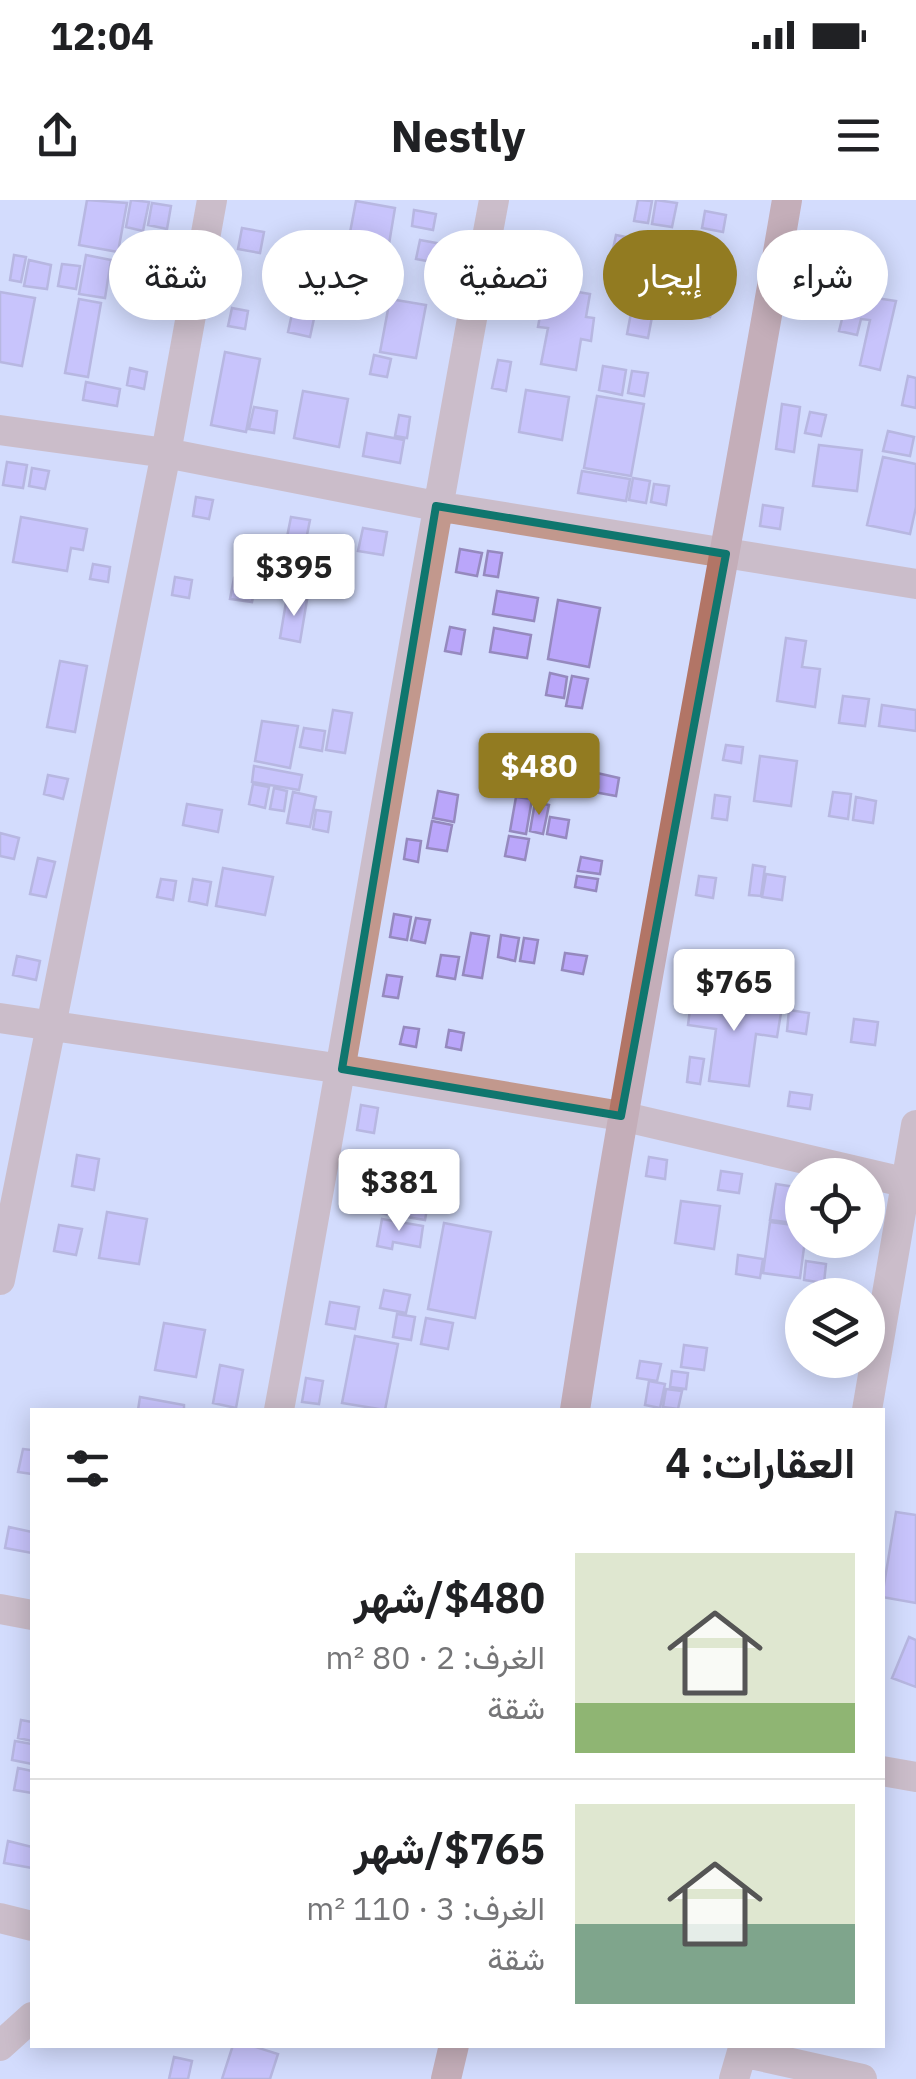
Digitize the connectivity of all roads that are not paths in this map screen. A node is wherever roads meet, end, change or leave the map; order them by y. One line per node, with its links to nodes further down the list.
1 (212, 200): 5 (street)
2 (494, 200): 6 (street)
3 (787, 200): 7 (main road)
4 (0, 430): 5 (street)
5 (166, 453): 6 (street); 10 (street)
6 (436, 506): 7 (street); 11 (street)
7 (726, 554): 8 (street); 12 (main road)
8 (916, 584)
9 (0, 1018): 10 (street)
10 (50, 1028): 11 (street); 15 (street)
11 (342, 1069): 12 (street); 16 (street)
12 (621, 1116): 14 (street); 17 (main road)
13 (916, 1125): 14 (street)
14 (911, 1184): 18 (street)
15 (0, 1280)
16 (279, 1408)
17 (575, 1408)
18 (867, 1408)
19 (0, 1610): 20 (street)
20 (30, 1615)
21 (885, 1771): 22 (street)
22 (916, 1776)
23 (0, 1918): 24 (street)
24 (30, 1926)
25 (30, 2019): 26 (street)
26 (0, 2046)
27 (453, 2048): 29 (main road)
28 (740, 2059): 30 (street)
29 (446, 2079)
30 (862, 2079)

